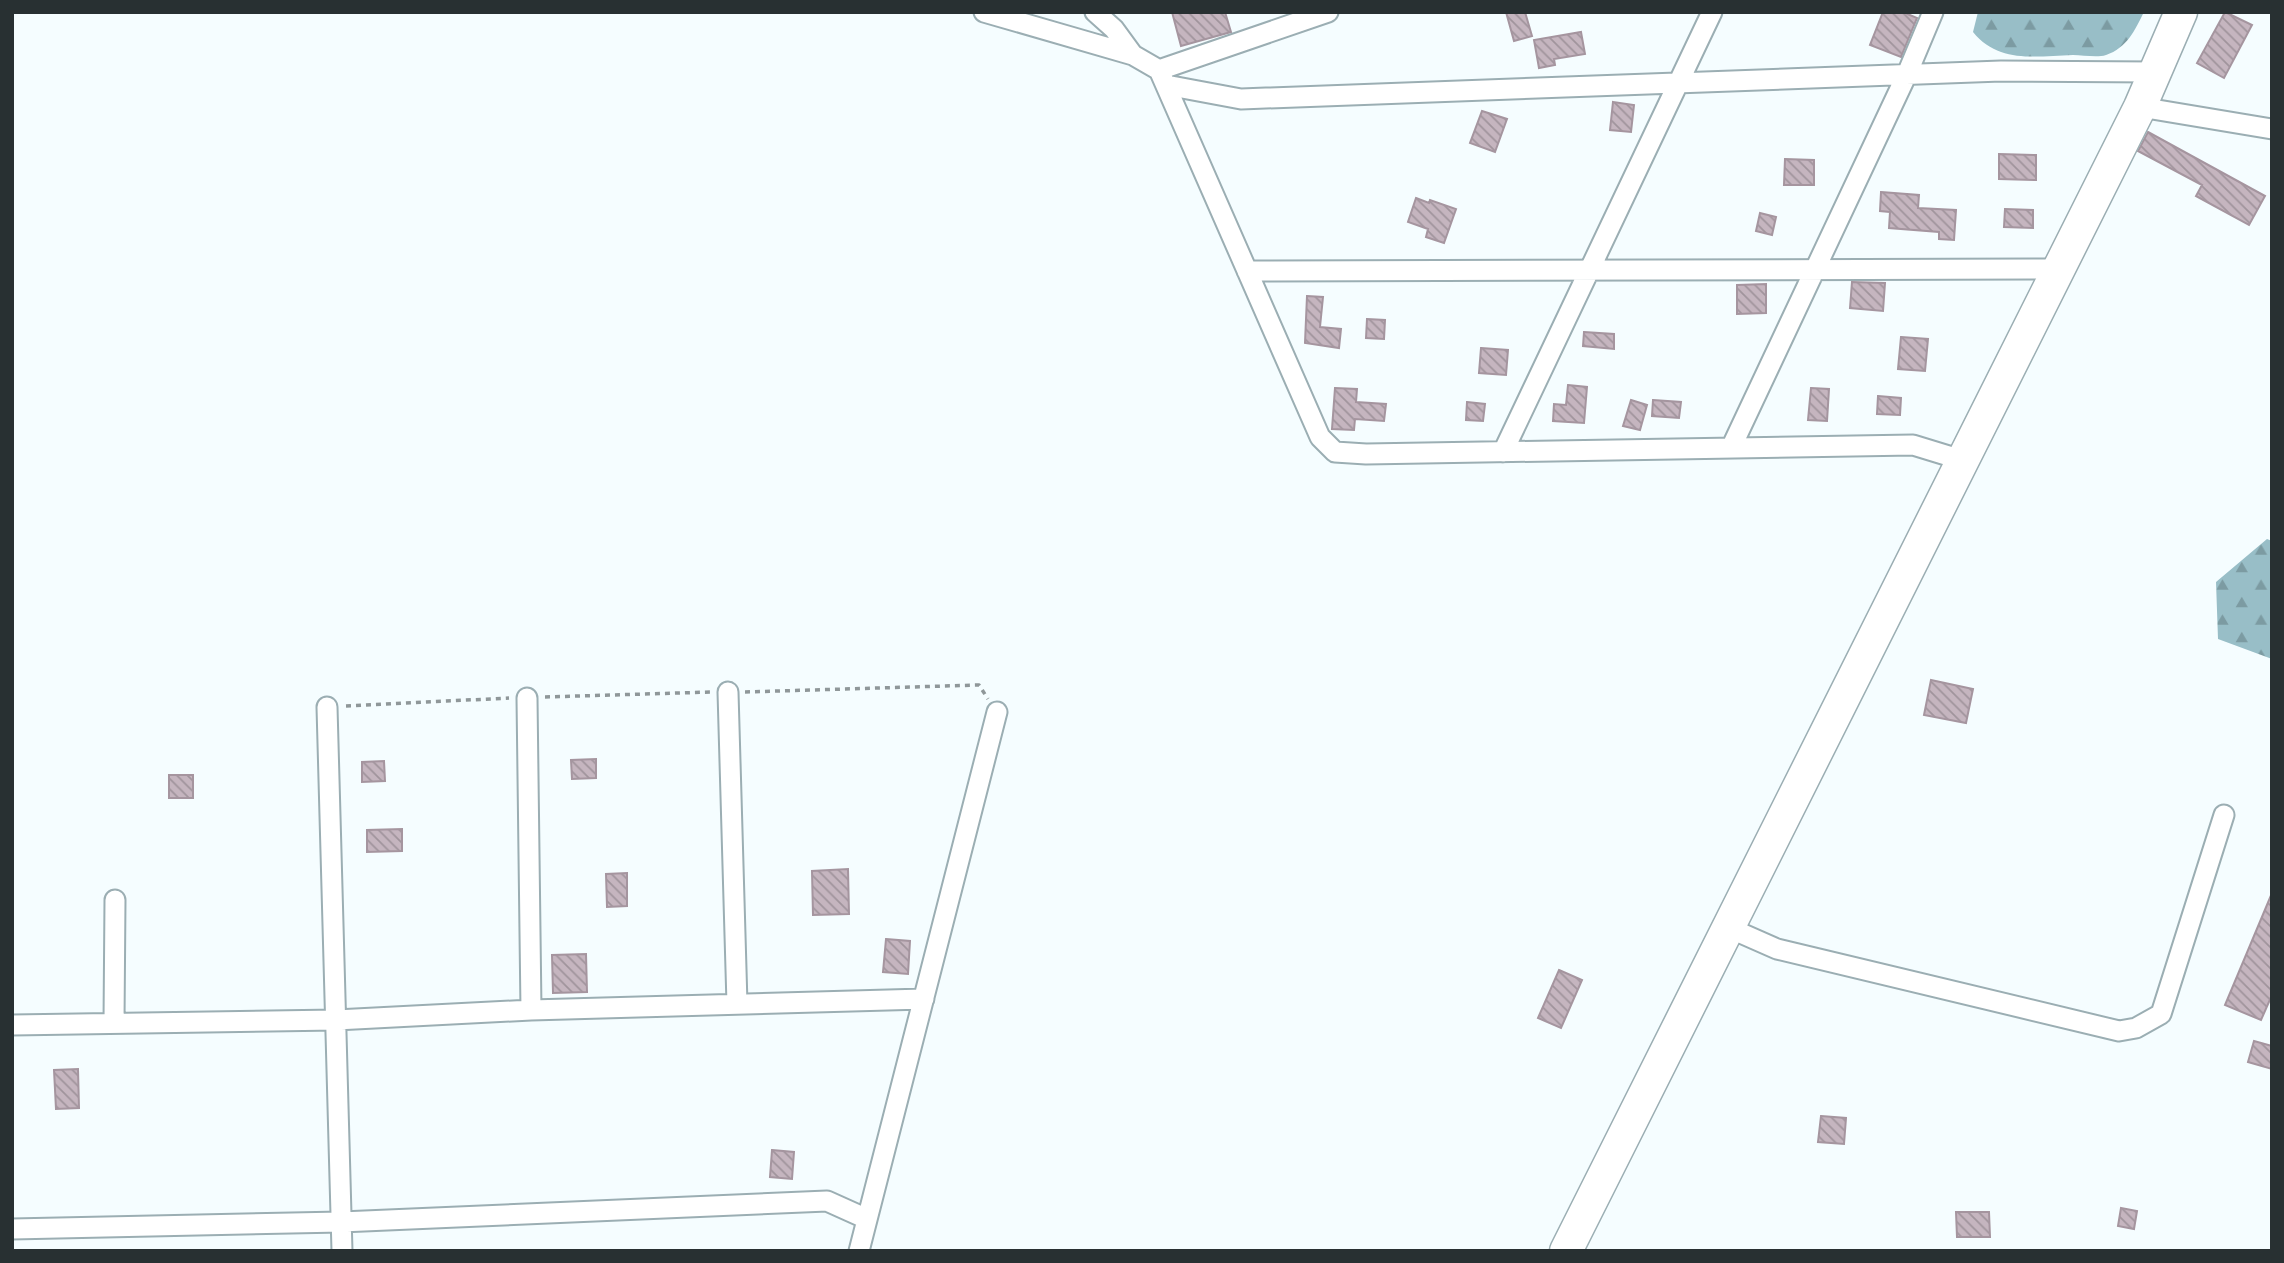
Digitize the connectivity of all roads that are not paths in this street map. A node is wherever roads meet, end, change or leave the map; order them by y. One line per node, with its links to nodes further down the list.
1 (984, 12): 7 (street)
2 (1095, 12): 7 (street)
3 (1712, 12): 11 (street)
4 (1933, 12): 9 (street)
5 (2181, 12): 8 (main road)
6 (1326, 13): 10 (street)
7 (1133, 55): 10 (street)
8 (2155, 72): 9 (street); 12 (main road)
9 (1907, 74): 11 (street); 16 (street)
10 (1162, 78): 11 (street); 17 (street)
11 (1679, 83): 15 (street)
12 (2140, 107): 13 (street); 14 (main road)
13 (2272, 129)
14 (2058, 269): 16 (street); 20 (main road)
15 (1590, 270): 16 (street); 17 (street); 19 (street)
16 (1815, 270): 18 (street)
17 (1247, 271): 19 (street)
18 (1731, 448): 19 (street); 20 (street)
19 (1503, 452)
20 (1962, 460): 27 (main road)
21 (729, 692): 29 (street)
22 (527, 698): 30 (street)
23 (327, 707): 31 (street)
24 (997, 712): 28 (street)
25 (2224, 814): 27 (street)
26 (115, 900): 32 (street)
27 (1727, 927): 39 (main road)
28 (924, 999): 29 (street); 34 (street)
29 (737, 1004): 30 (street)
30 (531, 1010): 31 (street)
31 (336, 1020): 32 (street); 35 (street)
32 (114, 1022): 33 (street)
33 (12, 1025)
34 (867, 1219): 35 (street); 38 (street)
35 (341, 1222): 36 (street); 37 (street)
36 (12, 1229)
37 (342, 1251)
38 (859, 1251)
39 (1566, 1251)

